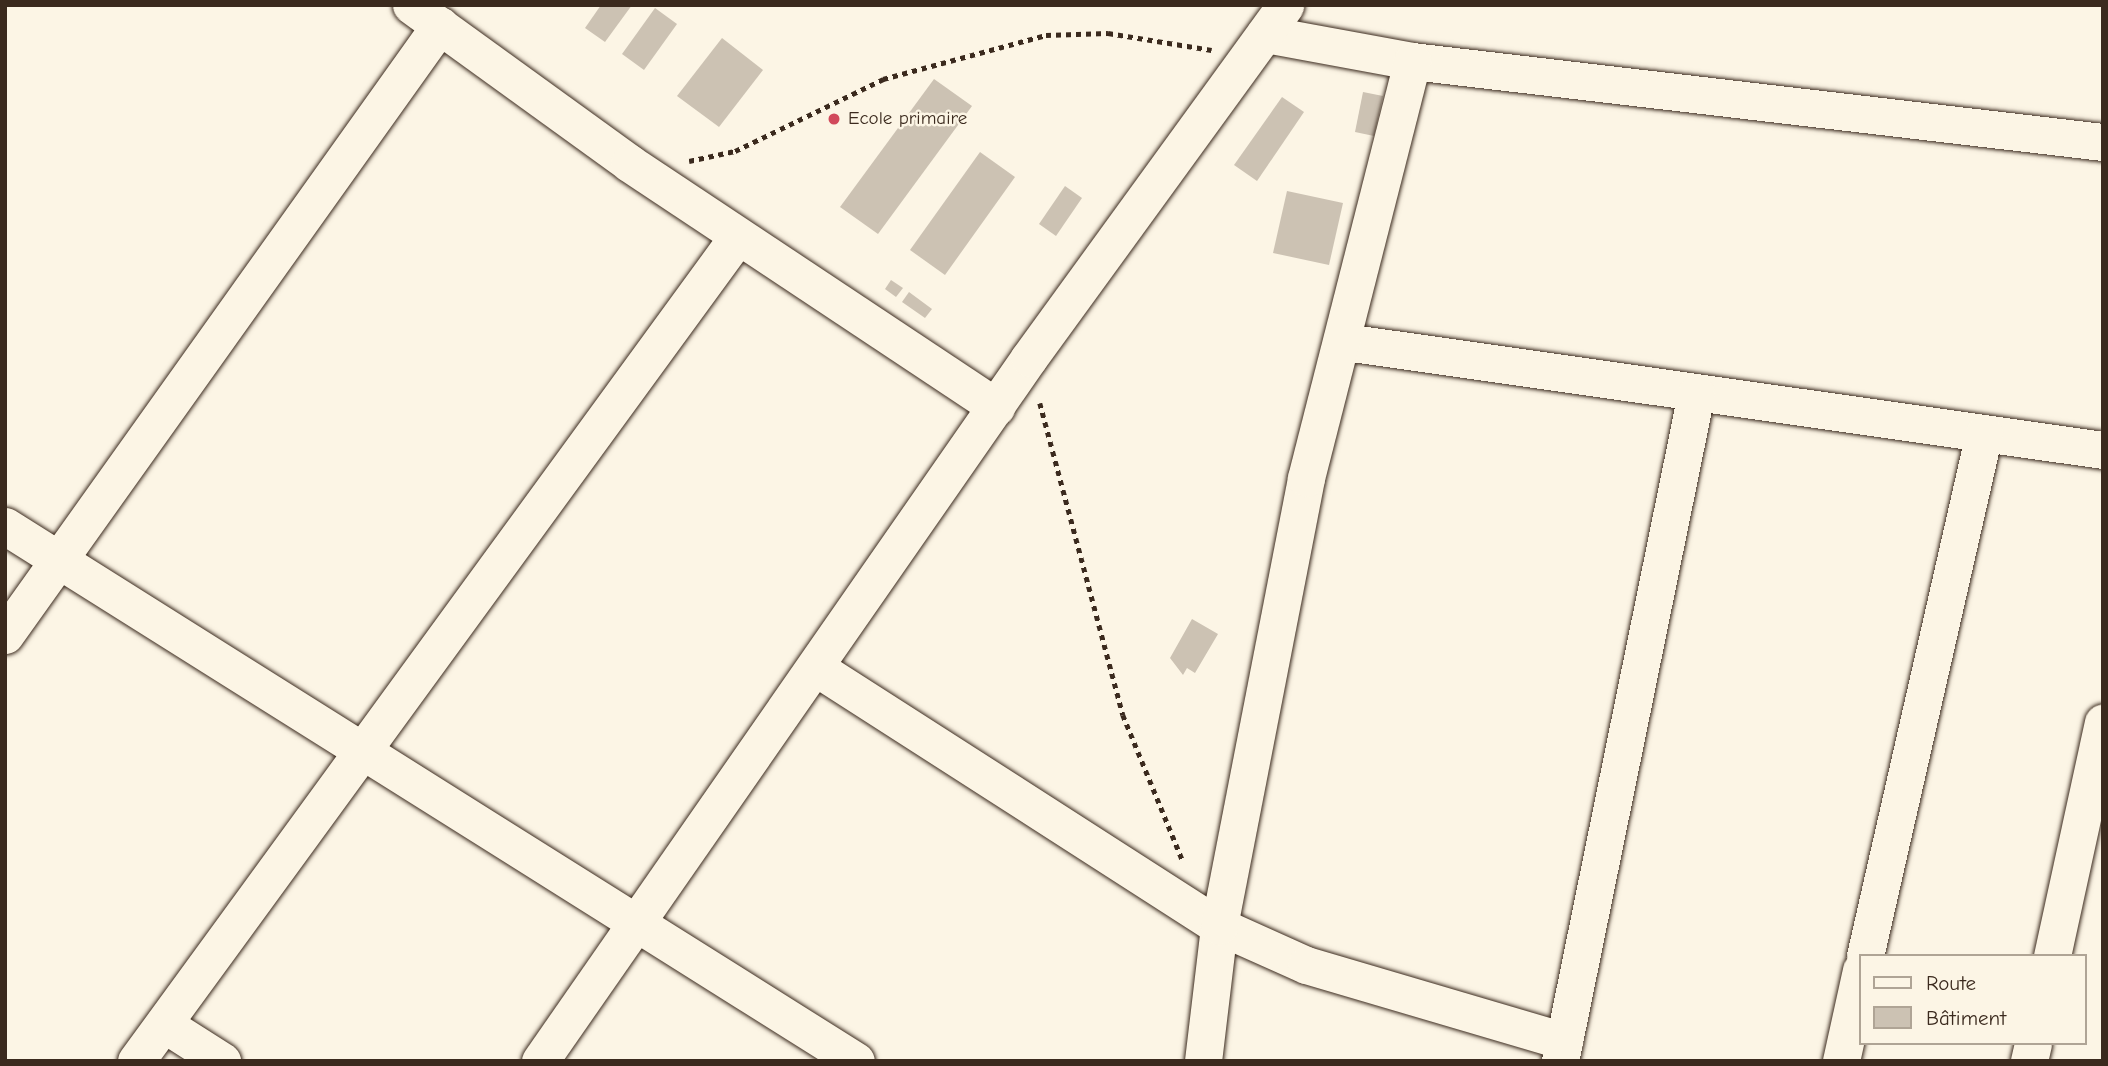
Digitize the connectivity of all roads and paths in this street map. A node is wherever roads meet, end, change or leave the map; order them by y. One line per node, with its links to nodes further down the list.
1 (1285, 5): 3 (street)
2 (426, 15): 7 (street); 15 (street)
3 (1257, 45): 4 (street); 6 (path); 9 (street)
4 (1412, 61): 5 (street); 8 (street)
5 (2103, 142)
6 (682, 161)
7 (738, 236): 11 (street); 19 (street)
8 (1345, 342): 10 (street); 22 (street)
9 (1029, 358): 11 (street); 20 (path)
10 (1696, 394): 12 (street); 27 (street)
11 (996, 407): 17 (street)
12 (1984, 433): 13 (street); 23 (street)
13 (2103, 450)
14 (5, 526): 15 (street)
15 (59, 559): 16 (street); 19 (street)
16 (5, 635)
17 (815, 667): 21 (street); 22 (street)
18 (2103, 722): 24 (street)
19 (362, 752): 21 (street); 26 (street)
20 (1186, 871)
21 (639, 920): 30 (street); 31 (street)
22 (1219, 926): 27 (street); 32 (street)
23 (1865, 954)
24 (2052, 954)
25 (1860, 975): 33 (street)
26 (164, 1024): 28 (street); 29 (street)
27 (1562, 1051)
28 (136, 1061)
29 (222, 1061)
30 (540, 1061)
31 (856, 1061)
32 (1203, 1061)
33 (1841, 1061)

